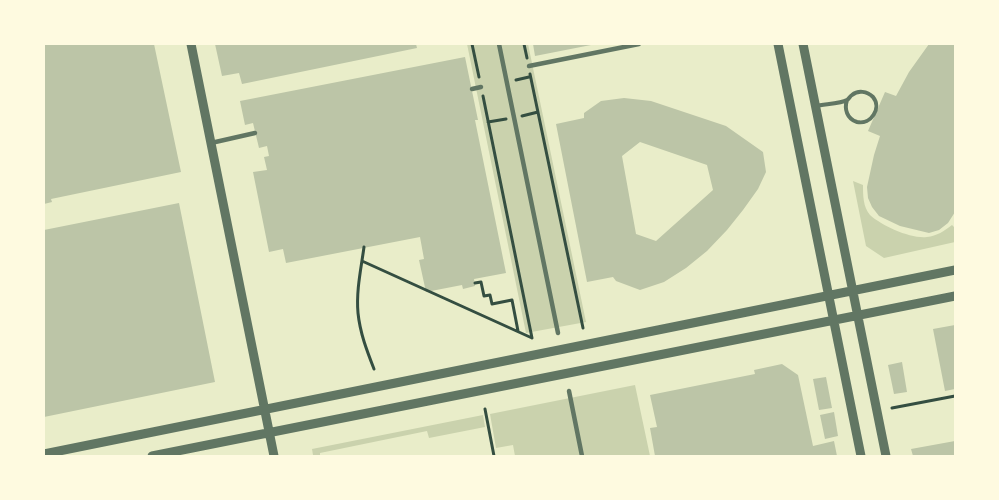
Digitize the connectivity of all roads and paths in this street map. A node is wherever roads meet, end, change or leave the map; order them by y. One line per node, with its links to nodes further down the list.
1 (191, 44): 14 (street)
2 (472, 44): 9 (path)
3 (500, 44): 26 (street)
4 (524, 44): 8 (path)
5 (639, 44): 8 (street)
6 (778, 44): 20 (street)
7 (803, 44): 12 (street)
8 (529, 66): 24 (path)
9 (481, 87): 10 (street); 25 (path)
10 (472, 89)
11 (847, 100): 11 (lane); 12 (lane)
12 (816, 106): 19 (street)
13 (255, 133): 14 (street)
14 (211, 143): 30 (street)
15 (364, 247): 16 (path)
16 (362, 260): 25 (path); 27 (path)
17 (955, 270): 19 (street)
18 (475, 283): 25 (path)
19 (853, 290): 20 (street); 22 (street)
20 (829, 295): 23 (street); 30 (street)
21 (955, 296): 22 (street)
22 (858, 315): 23 (street); 40 (street)
23 (834, 319): 33 (street); 39 (street)
24 (583, 328)
25 (518, 332)
26 (558, 333)
27 (374, 369)
28 (569, 392): 38 (street)
29 (955, 396): 31 (path)
30 (265, 408): 33 (street); 34 (street)
31 (892, 408)
32 (485, 409): 37 (path)
33 (270, 433): 35 (street); 36 (street)
34 (44, 454)
35 (152, 456)
36 (274, 456)
37 (494, 456)
38 (582, 456)
39 (861, 456)
40 (886, 456)

